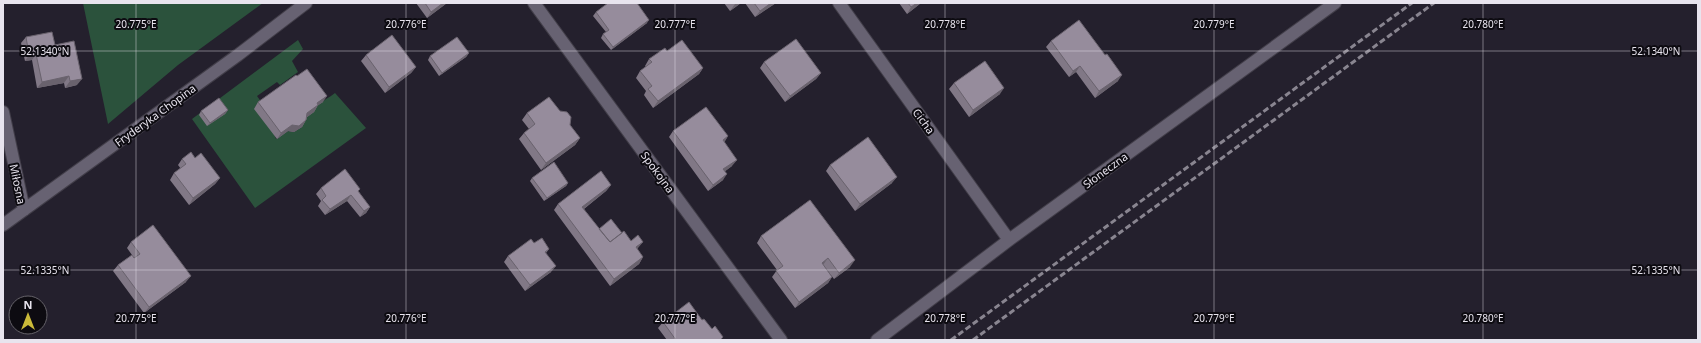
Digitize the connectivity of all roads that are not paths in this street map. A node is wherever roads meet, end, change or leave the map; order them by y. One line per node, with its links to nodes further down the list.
1 (306, 3): 6 (street, Fryderyka Chopina)
2 (534, 3): 9 (street, Spokojna)
3 (839, 3): 8 (street, Cicha)
4 (1335, 3): 8 (street, Słoneczna)
5 (3, 112): 6 (street, Miłosna)
6 (24, 210): 7 (street, Fryderyka Chopina)
7 (3, 225)
8 (1009, 240): 10 (street, Słoneczna)
9 (781, 340)
10 (877, 340)

